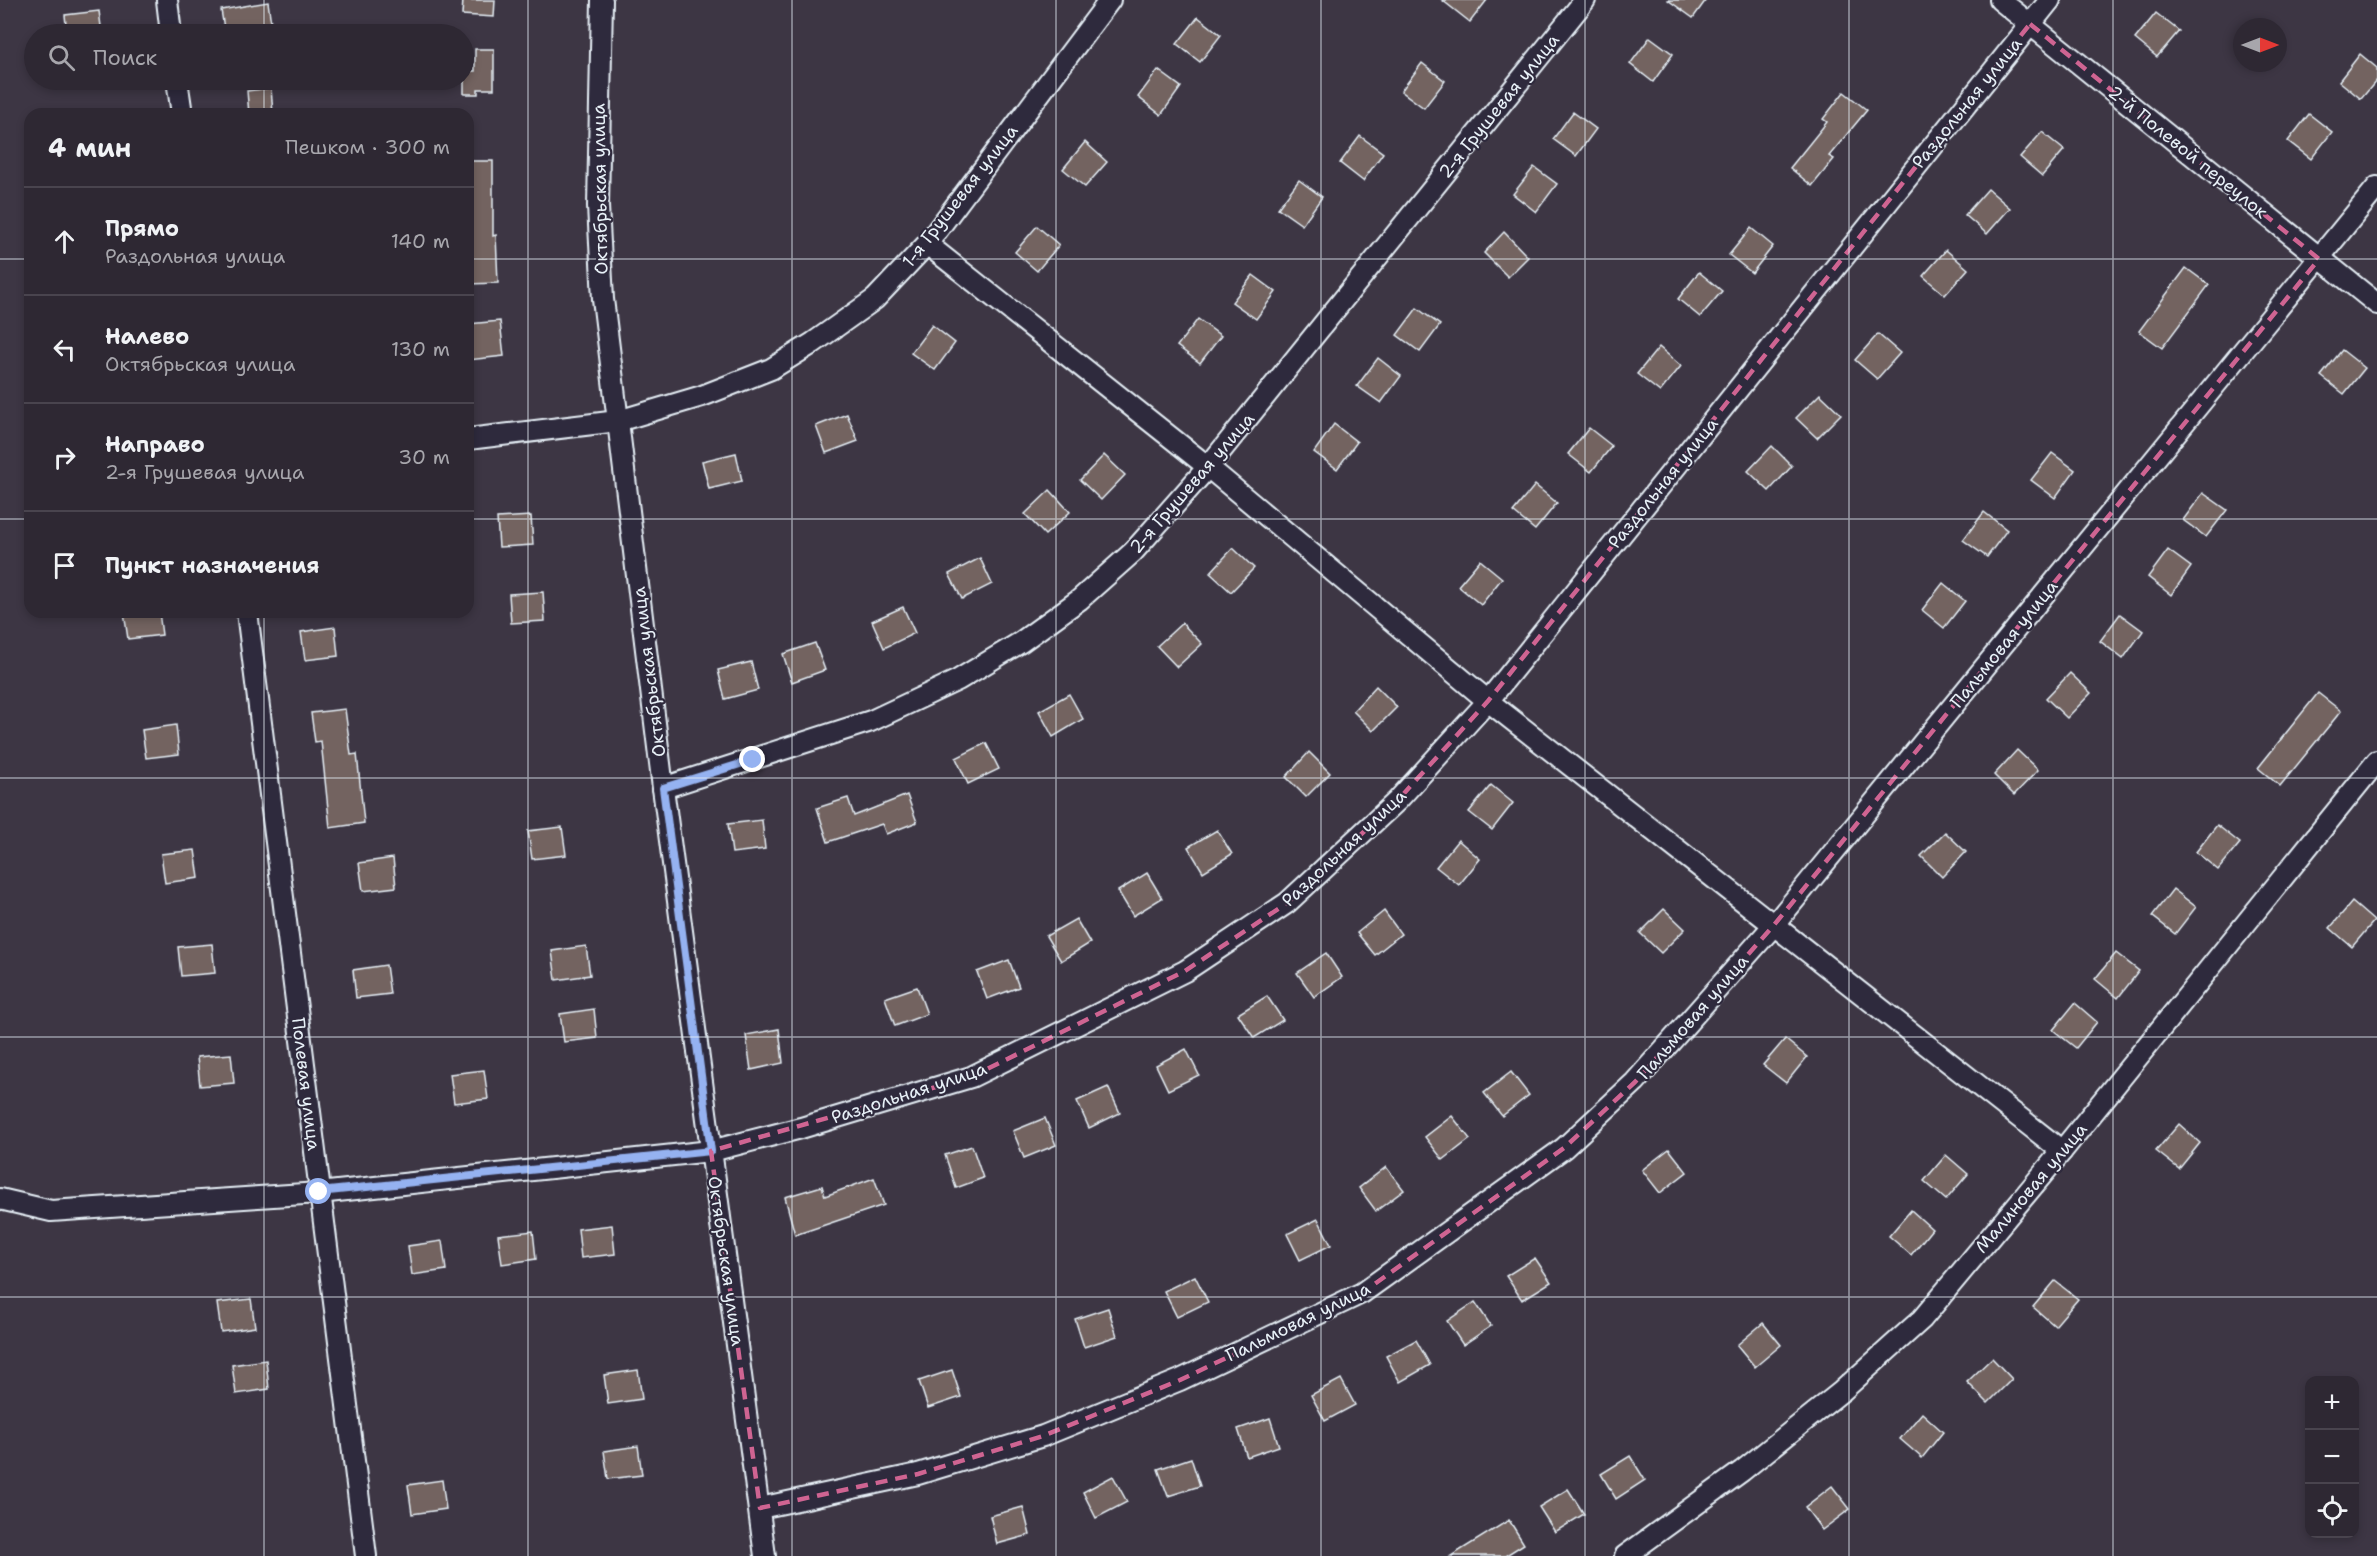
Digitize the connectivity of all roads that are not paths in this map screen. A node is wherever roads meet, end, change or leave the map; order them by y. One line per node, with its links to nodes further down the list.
1 (167, 0): 7 (street)
2 (602, 0): 15 (street, Октябрьская улица)
3 (1110, 0): 12 (street, 1-я Грушевая улица)
4 (1585, 0): 17 (street, 2-я Грушевая улица)
5 (2000, 0): 8 (street, 2-й Полевой переулок)
6 (2050, 0): 8 (street, Раздольная улица)
7 (170, 24)
8 (2030, 24): 13 (street, 2-й Полевой переулок); 19 (street, Раздольная улица)
9 (178, 90): 10 (street)
10 (181, 108)
11 (2377, 187): 13 (street, Пальмовая улица)
12 (927, 244): 15 (street, 1-я Грушевая улица); 17 (street)
13 (2319, 259): 14 (street, 2-й Полевой переулок); 22 (street, Пальмовая улица)
14 (2377, 304)
15 (618, 421): 16 (street, 1-я Грушевая улица); 21 (street, Октябрьская улица)
16 (474, 439)
17 (1208, 467): 19 (street); 21 (street, 2-я Грушевая улица)
18 (249, 618): 25 (street, Полевая улица)
19 (1488, 701): 22 (street); 23 (street, Раздольная улица)
20 (2377, 761): 24 (street, Малиновая улица)
21 (663, 788): 23 (street, Октябрьская улица)
22 (1774, 925): 24 (street); 27 (street, Пальмовая улица)
23 (711, 1151): 25 (street, Раздольная улица); 27 (street, Октябрьская улица)
24 (2062, 1151): 30 (street, Малиновая улица)
25 (319, 1192): 26 (street, Раздольная улица); 28 (street, Полевая улица)
26 (0, 1199)
27 (760, 1508): 29 (street, Октябрьская улица)
28 (366, 1556)
29 (765, 1556)
30 (1625, 1556)

